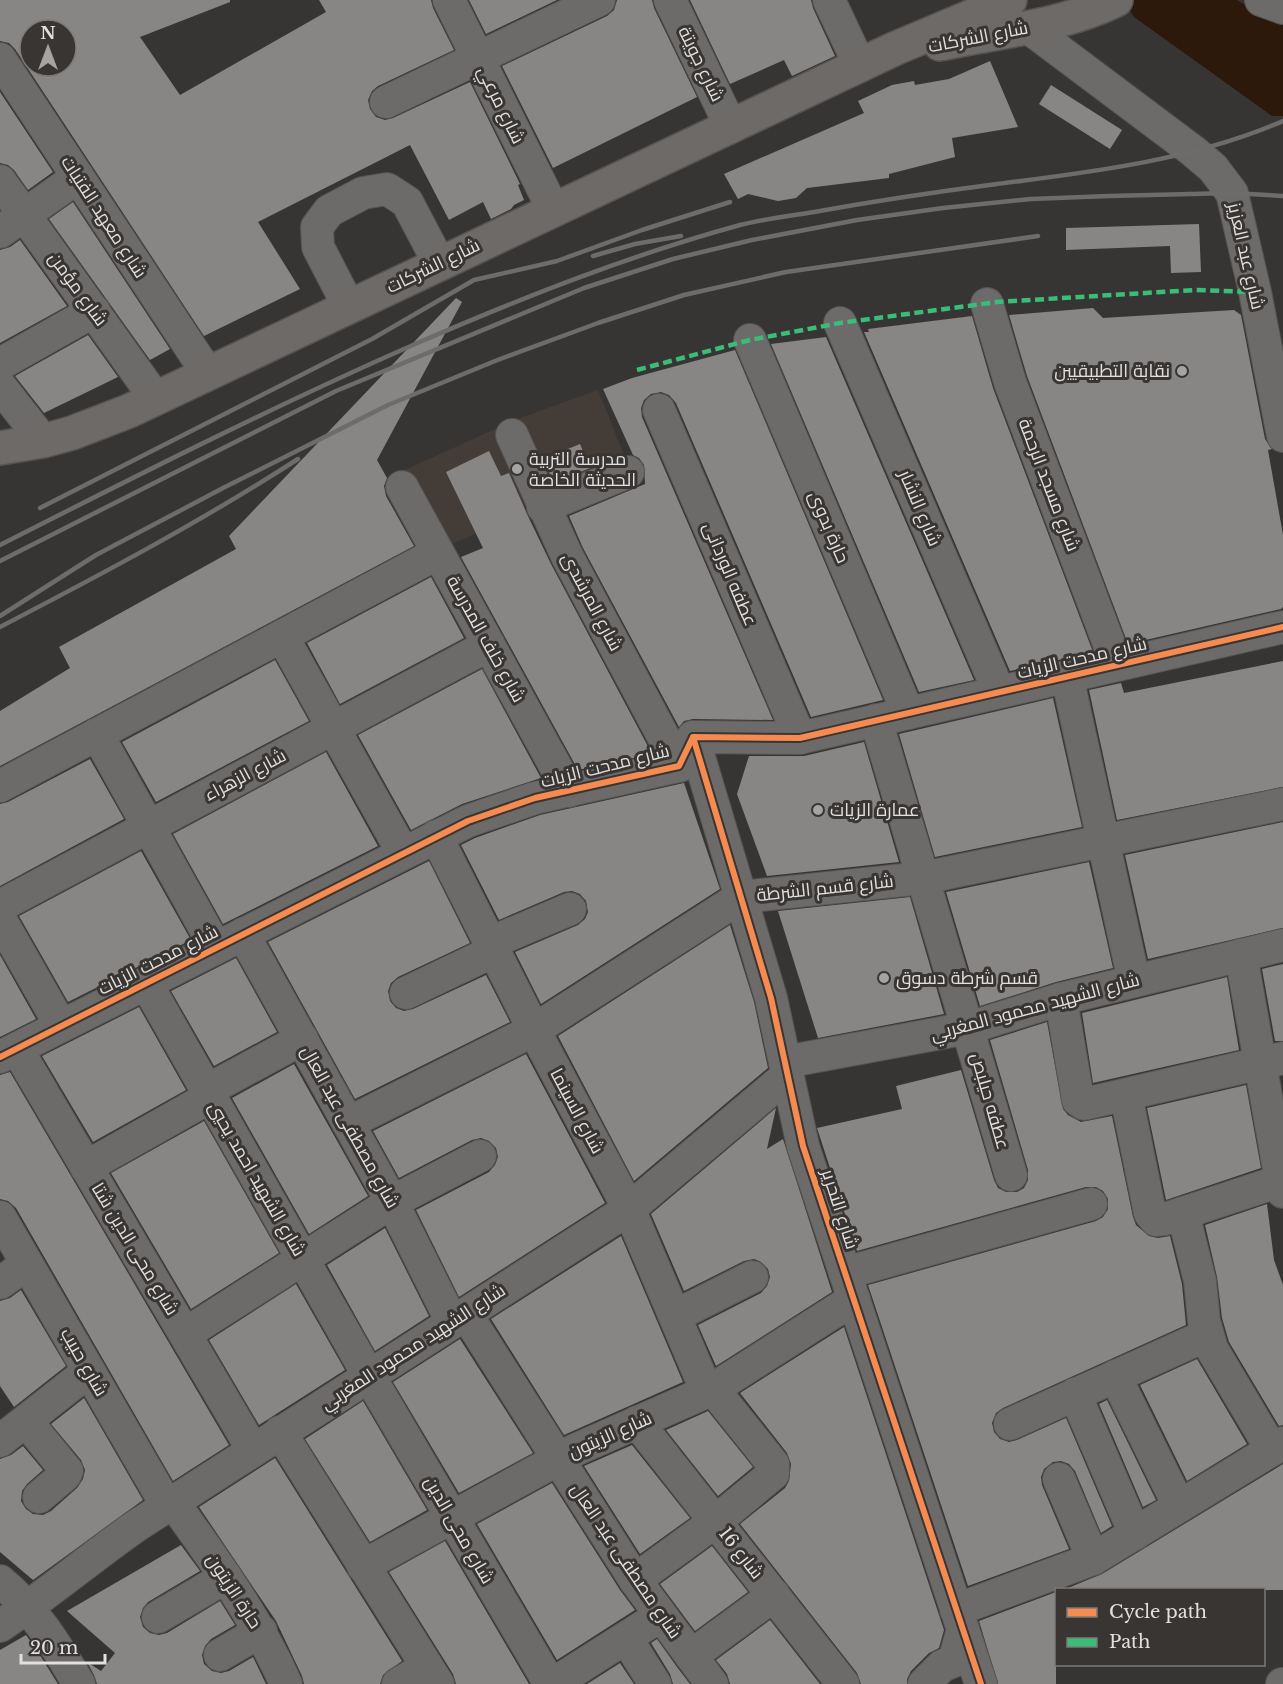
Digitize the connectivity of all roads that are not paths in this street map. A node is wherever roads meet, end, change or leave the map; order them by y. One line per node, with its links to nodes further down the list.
1 (450, 0): 10 (street, شارع مرعي)
2 (599, 0): 10 (street)
3 (670, 0): 14 (street, شارع جويتة)
4 (829, 0): 12 (street)
5 (1261, 0): 8 (street)
6 (1004, 1): 12 (main road, شارع الشركات)
7 (1106, 5): 9 (main road, شارع الشركات)
8 (1283, 8)
9 (1029, 28): 12 (main road, شارع الشركات); 31 (street, شارع عبد العزيز)
10 (478, 58): 13 (street); 17 (street, شارع مرعي)
11 (0, 59): 15 (street, شارع معهد الفتيات)
12 (860, 66): 14 (main road, شارع الشركات)
13 (386, 102)
14 (731, 127): 17 (main road, شارع الشركات)
15 (78, 177): 18 (street); 26 (street, شارع معهد الفتيات)
16 (0, 181): 18 (street, شارع مؤمن)
17 (553, 209): 19 (main road, شارع الشركات)
18 (12, 223): 22 (street, شارع مؤمن)
19 (439, 263): 21 (main road, شارع الشركات); 21 (street)
20 (987, 304): 41 (street, شارع مسجد الرحمة)
21 (349, 307): 26 (main road, شارع الشركات)
22 (94, 310): 25 (street); 28 (street, شارع مؤمن)
23 (840, 323): 43 (street, شارع النشار)
24 (750, 340): 44 (street, حارة بدوى)
25 (0, 364)
26 (208, 374): 28 (main road, شارع الشركات)
27 (0, 386): 32 (street)
28 (156, 399): 32 (main road, شارع الشركات)
29 (659, 410): 49 (street, عطفه الوردانى)
30 (512, 435): 36 (street, شارع المرشدى)
31 (1283, 436)
32 (43, 441): 33 (main road, شارع الشركات)
33 (0, 448)
34 (628, 472): 36 (street)
35 (402, 487): 37 (street, شارع خلف المدرسة)
36 (543, 507): 50 (street, شارع المرشدى)
37 (438, 553): 39 (street); 40 (street, شارع خلف المدرسة)
38 (1283, 627): 41 (street, شارع مدحت الزيات)
39 (282, 636): 46 (street); 47 (street)
40 (489, 645): 46 (street, شارع الزهراء); 52 (street, شارع خلف المدرسة)
41 (1118, 665): 42 (street, شارع مدحت الزيات)
42 (1067, 676): 43 (street, شارع مدحت الزيات); 56 (street)
43 (999, 692): 44 (street, شارع مدحت الزيات)
44 (908, 713): 45 (street, شارع مدحت الزيات)
45 (876, 720): 49 (street, شارع مدحت الزيات); 58 (street, عطفه حيلبص)
46 (334, 728): 54 (street, شارع الزهراء); 57 (street)
47 (97, 734): 51 (street); 54 (street)
48 (693, 736): 49 (street, شارع مدحت الزيات); 50 (street, شارع مدحت الزيات); 59 (street, شارع التحرير)
49 (800, 738)
50 (680, 766): 52 (street, شارع مدحت الزيات)
51 (0, 786)
52 (569, 791): 55 (street, شارع مدحت الزيات)
53 (1283, 804): 56 (street, شارع قسم الشرطة)
54 (149, 827): 60 (street, شارع الزهراء); 66 (street)
55 (436, 836): 57 (street, شارع مدحت الزيات); 65 (street, شارع السينما)
56 (1103, 841): 58 (street, شارع قسم الشرطة); 68 (street)
57 (403, 853): 63 (street, شارع مدحت الزيات)
58 (923, 878): 59 (street, شارع قسم الشرطة); 73 (street, عطفه حيلبص)
59 (741, 897): 74 (street, شارع قسم الشرطة); 78 (street, شارع التحرير)
60 (0, 906)
61 (570, 909): 65 (street)
62 (0, 919): 72 (street)
63 (243, 934): 66 (street, شارع مدحت الزيات); 75 (street, شارع مصطفى عبد العال)
64 (1283, 945): 67 (street, شارع الشهيد محمود المغربي)
65 (492, 947): 70 (street); 74 (street, شارع السينما)
66 (216, 948): 69 (street, شارع مدحت الزيات)
67 (1241, 955): 68 (street, شارع الشهيد محمود المغربي); 77 (street)
68 (1134, 981): 71 (street, شارع الشهيد محمود المغربي)
69 (146, 983): 72 (street, شارع مدحت الزيات); 79 (street, شارع الشهيد احمد يحيي)
70 (406, 993)
71 (1061, 999): 73 (street, شارع الشهيد محمود المغربي); 80 (street)
72 (61, 1026): 76 (street, شارع مدحت الزيات)
73 (968, 1028): 78 (street, شارع الشهيد محمود المغربي); 84 (street, عطفه حيلبص)
74 (534, 1030): 81 (street, شارع قسم الشرطة); 88 (street, شارع السينما)
75 (302, 1039): 79 (street); 81 (street, شارع مصطفى عبد العال)
76 (8, 1053): 83 (street, شارع محى الدين شتا)
77 (1272, 1061): 80 (street); 85 (street)
78 (786, 1069): 88 (street, شارع الشهيد محمود المغربي); 95 (street, شارع التحرير)
79 (208, 1094): 83 (street); 91 (street, شارع الشهيد احمد يحيي)
80 (1126, 1095): 89 (street)
81 (348, 1123): 86 (street, شارع مصطفى عبد العال)
82 (480, 1156): 86 (street)
83 (86, 1167): 98 (street, شارع محى الدين شتا)
84 (1011, 1175)
85 (1282, 1184): 89 (street)
86 (392, 1202): 91 (street); 97 (street, شارع مصطفى عبد العال)
87 (1091, 1204): 95 (street, شارع الزيتون)
88 (629, 1209): 96 (street, شارع السينما); 97 (street, شارع الشهيد محمود المغربي)
89 (1184, 1213): 99 (street)
90 (0, 1217): 92 (street, شارع حبيب)
91 (303, 1260): 98 (street); 101 (street, شارع الشهيد احمد يحيي)
92 (27, 1264): 94 (street); 100 (street, شارع حبيب)
93 (752, 1277): 96 (street)
94 (0, 1283)
95 (849, 1286): 103 (street, شارع الزيتون); 128 (street, شارع التحرير)
96 (675, 1316): 103 (street, شارع السينما)
97 (459, 1318): 101 (street, شارع الشهيد محمود المغربي); 111 (street, شارع مصطفى عبد العال)
98 (185, 1334): 110 (street, شارع محى الدين شتا)
99 (1207, 1335): 102 (street); 109 (street)
100 (89, 1371): 107 (street); 114 (street, شارع حبيب)
101 (369, 1376): 108 (street, شارع الشهيد محمود المغربي); 116 (street, شارع محى الدين)
102 (1115, 1376): 104 (street); 115 (street)
103 (710, 1391): 105 (street, شارع الزيتون); 117 (street, شارع السينما)
104 (1075, 1394): 106 (street); 118 (street)
105 (637, 1422): 111 (street, شارع الزيتون); 117 (street, شارع 16)
106 (1010, 1424)
107 (9, 1427): 113 (street)
108 (280, 1432): 110 (street, شارع الشهيد محمود المغربي); 120 (street)
109 (1278, 1446): 115 (street)
110 (253, 1450): 114 (street, شارع الشهيد محمود المغربي)
111 (557, 1458): 116 (street, شارع الزيتون); 122 (street, شارع مصطفى عبد العال)
112 (1059, 1479): 119 (street)
113 (39, 1497)
114 (170, 1504): 121 (street, حارة الزيتون); 125 (street, شارع الشهيد محمود المغربي)
115 (1179, 1506): 118 (street)
116 (452, 1516): 120 (street, شارع الزيتون); 138 (street, شارع محى الدين)
117 (716, 1521): 122 (street); 124 (street, شارع 16)
118 (1135, 1534): 119 (street)
119 (1093, 1559): 128 (street)
120 (363, 1566): 134 (street)
121 (226, 1577): 127 (street); 130 (street, حارة الزيتون)
122 (635, 1580): 126 (street, شارع مصطفى عبد العال)
123 (0, 1581): 125 (street)
124 (774, 1595): 133 (street); 141 (street, شارع 16)
125 (28, 1608): 129 (street, شارع الشهيد محمود المغربي); 135 (street)
126 (660, 1616): 131 (street); 133 (street, شارع مصطفى عبد العال)
127 (158, 1617)
128 (960, 1620): 142 (street); 143 (street, شارع التحرير)
129 (0, 1626)
130 (261, 1631): 132 (street); 136 (street, حارة الزيتون)
131 (626, 1638): 138 (street); 139 (street)
132 (220, 1655)
133 (691, 1656): 140 (street, شارع مصطفى عبد العال)
134 (433, 1675): 137 (street)
135 (79, 1684)
136 (286, 1684)
137 (398, 1684)
138 (552, 1684)
139 (655, 1684)
140 (712, 1684)
141 (843, 1684)
142 (924, 1684)
143 (981, 1684)

